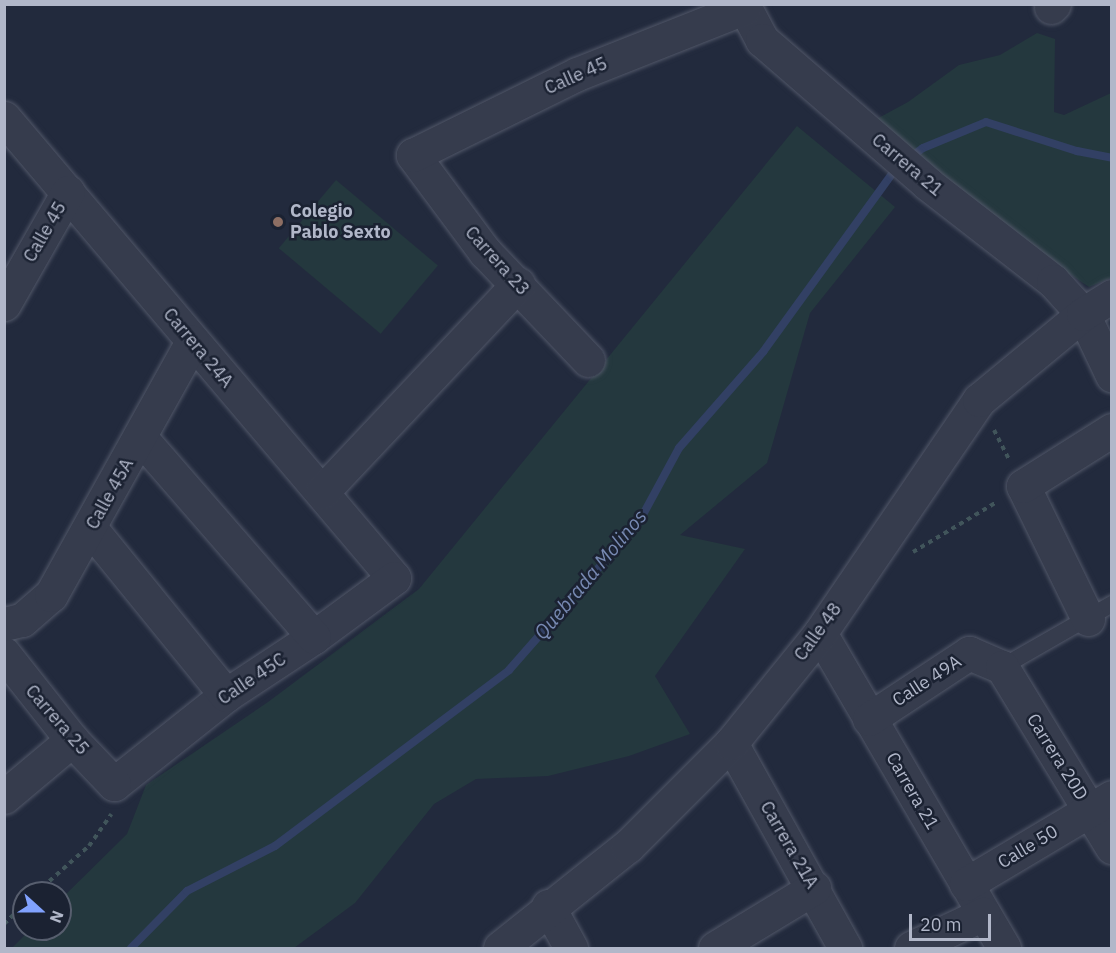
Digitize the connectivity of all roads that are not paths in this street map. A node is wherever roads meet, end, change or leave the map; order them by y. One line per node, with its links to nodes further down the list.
1 (743, 6): 3 (street, Calle 45); 8 (street, Carrera 21)
2 (4, 118): 4 (street, Carrera 24A)
3 (413, 155): 5 (street, Carrera 23)
4 (68, 192): 7 (street, Calle 45); 9 (street, Carrera 24A)
5 (518, 284): 10 (street, Carrera 23); 14 (street)
6 (1112, 296): 8 (street, Calle 48)
7 (4, 303)
8 (1083, 314): 11 (street, Carrera 21); 19 (street, Calle 48)
9 (192, 342): 13 (street, Calle 45A); 14 (street, Carrera 24A)
10 (588, 360)
11 (1112, 375)
12 (1112, 430): 17 (street)
13 (140, 437): 15 (street, Calle 45A); 20 (street)
14 (322, 492): 16 (street, Carrera 24A)
15 (91, 529): 18 (street, Calle 45A); 23 (street)
16 (394, 578): 20 (street, Calle 45C)
17 (1100, 612): 22 (lane)
18 (4, 624)
19 (820, 633): 24 (street, Carrera 21); 26 (street, Calle 48)
20 (315, 637): 23 (street, Calle 45C)
21 (4, 654): 25 (street, Carrera 25)
22 (1002, 667): 24 (street, Calle 49A); 29 (street, Carrera 20D)
23 (226, 695): 27 (street, Calle 45C)
24 (869, 719): 31 (street, Carrera 21)
25 (72, 740): 27 (street, Carrera 25); 28 (street)
26 (731, 743): 32 (street, Carrera 21A); 33 (street, Calle 48)
27 (114, 784)
28 (4, 796)
29 (1101, 804): 30 (street, Carrera 20D); 31 (street, Calle 50)
30 (1112, 847)
31 (966, 884): 34 (street, Carrera 21)
32 (814, 888): 37 (street); 38 (street, Carrera 21A)
33 (548, 906): 35 (street, Calle 48); 36 (street)
34 (983, 914): 39 (street); 40 (street, Carrera 21)
35 (500, 948)
36 (571, 948)
37 (715, 948)
38 (845, 948)
39 (910, 948)
40 (1004, 948)

